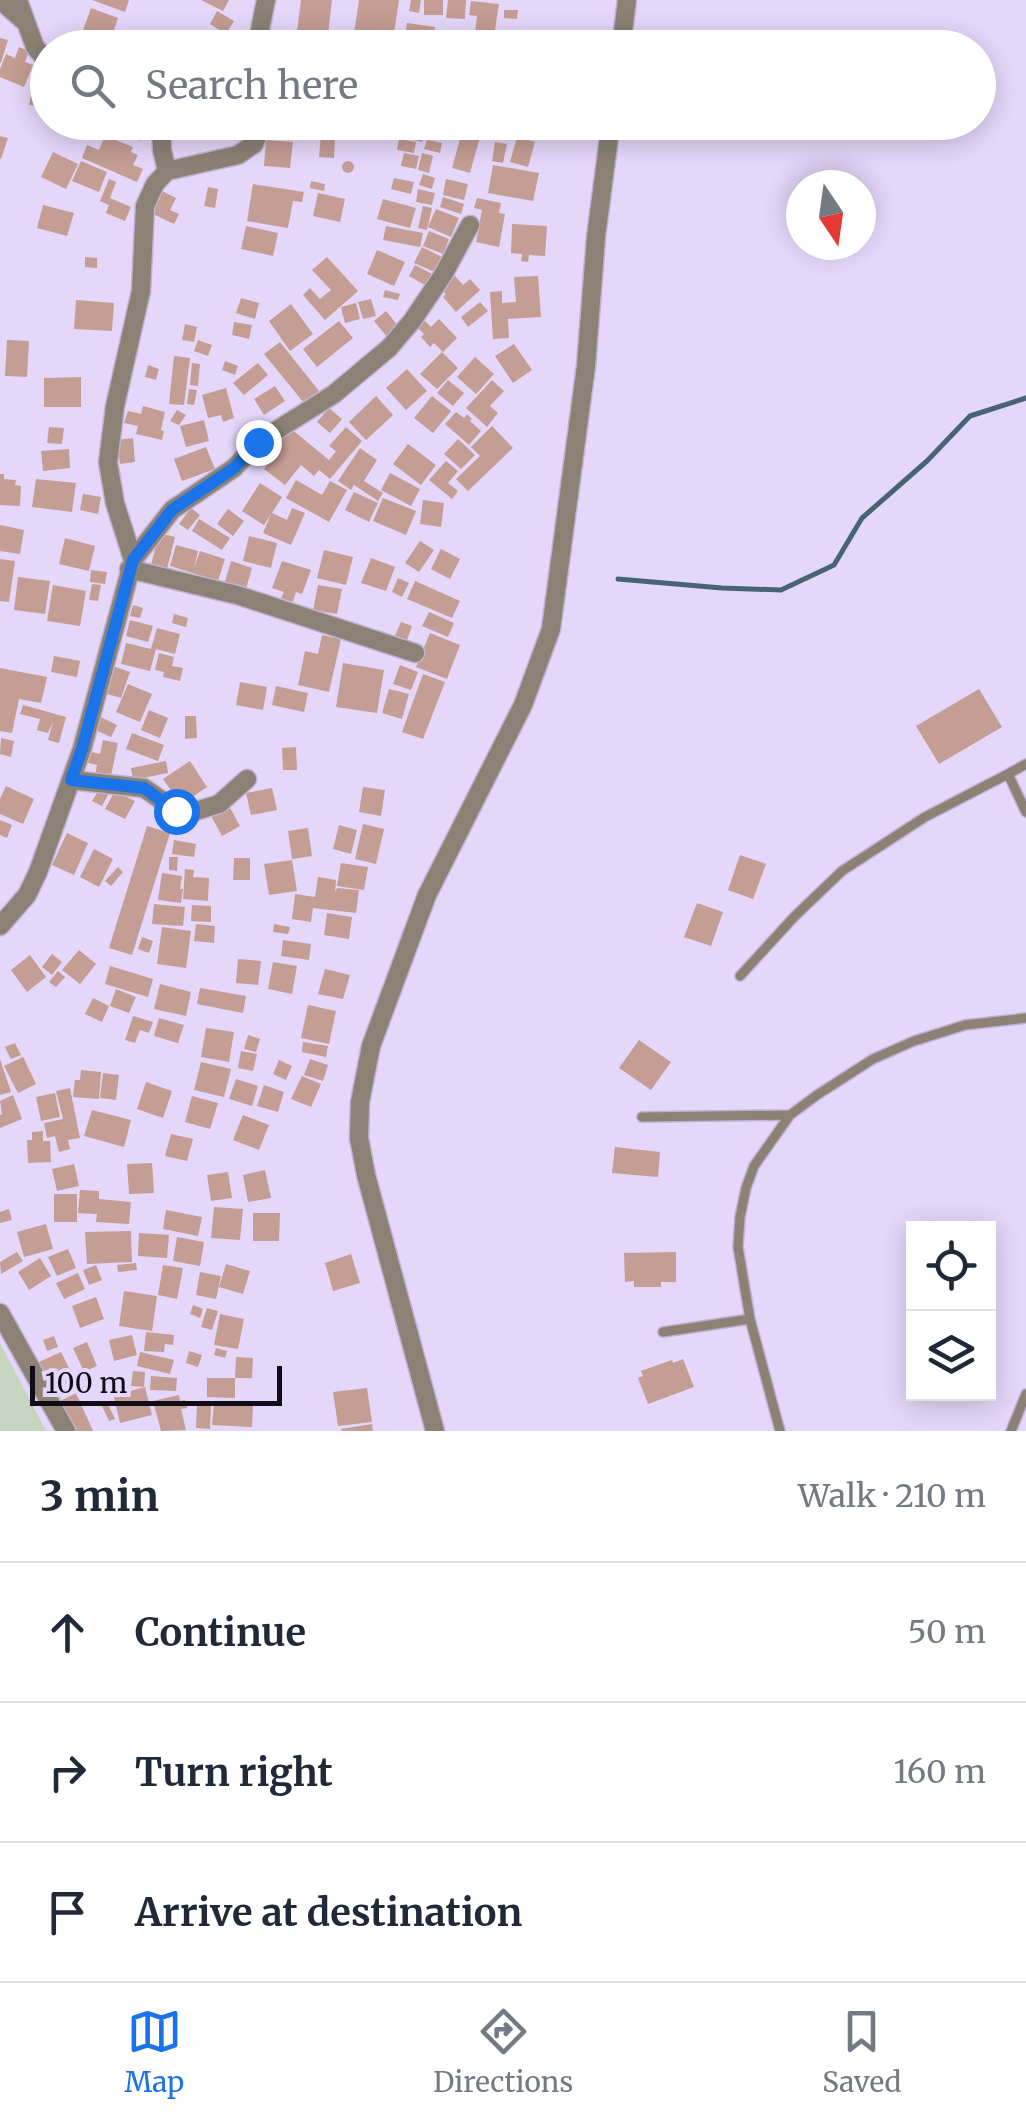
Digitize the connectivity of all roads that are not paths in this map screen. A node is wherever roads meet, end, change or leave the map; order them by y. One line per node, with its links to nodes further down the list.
1 (0, 0): 5 (street)
2 (18, 0): 5 (street)
3 (266, 0): 6 (street)
4 (627, 0): 7 (street)
5 (28, 25): 8 (street)
6 (259, 30)
7 (623, 30)
8 (30, 31)
9 (161, 140): 12 (street)
10 (256, 140): 12 (street)
11 (609, 140): 31 (street)
12 (167, 171): 14 (street)
13 (470, 225): 14 (street)
14 (131, 565): 15 (street); 19 (street)
15 (414, 653)
16 (1026, 764): 17 (lane)
17 (1008, 774): 20 (lane); 22 (lane)
18 (247, 779): 19 (street)
19 (71, 780): 21 (street)
20 (1026, 812)
21 (0, 926)
22 (740, 976)
23 (1026, 1018): 24 (lane)
24 (790, 1115): 25 (lane); 27 (lane)
25 (642, 1117)
26 (0, 1313): 30 (street)
27 (750, 1319): 28 (lane); 32 (lane)
28 (663, 1332)
29 (1026, 1394): 33 (lane)
30 (66, 1431)
31 (435, 1431)
32 (780, 1431)
33 (1010, 1431)

